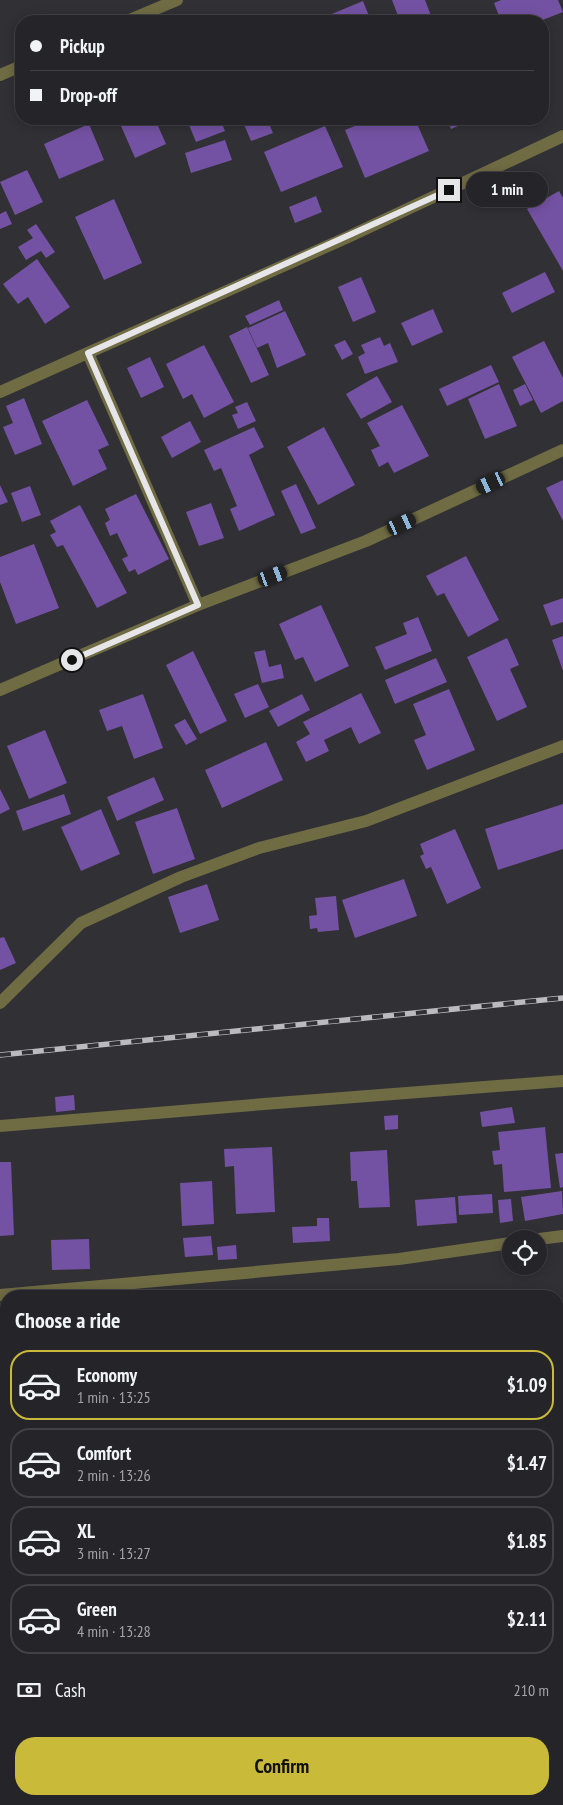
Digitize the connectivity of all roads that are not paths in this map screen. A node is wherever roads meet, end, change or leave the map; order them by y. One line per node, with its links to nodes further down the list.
1 (177, 0): 2 (street)
2 (141, 15)
3 (15, 69): 4 (street)
4 (0, 75)
5 (563, 136): 6 (street)
6 (88, 353): 7 (street); 9 (street)
7 (0, 392)
8 (563, 450): 9 (street)
9 (198, 605): 10 (street)
10 (0, 690)
11 (563, 746): 12 (street)
12 (0, 1003)
13 (563, 1081): 14 (street)
14 (0, 1126)
15 (563, 1236): 16 (street)
16 (547, 1238)
17 (502, 1244): 18 (street)
18 (54, 1290)

